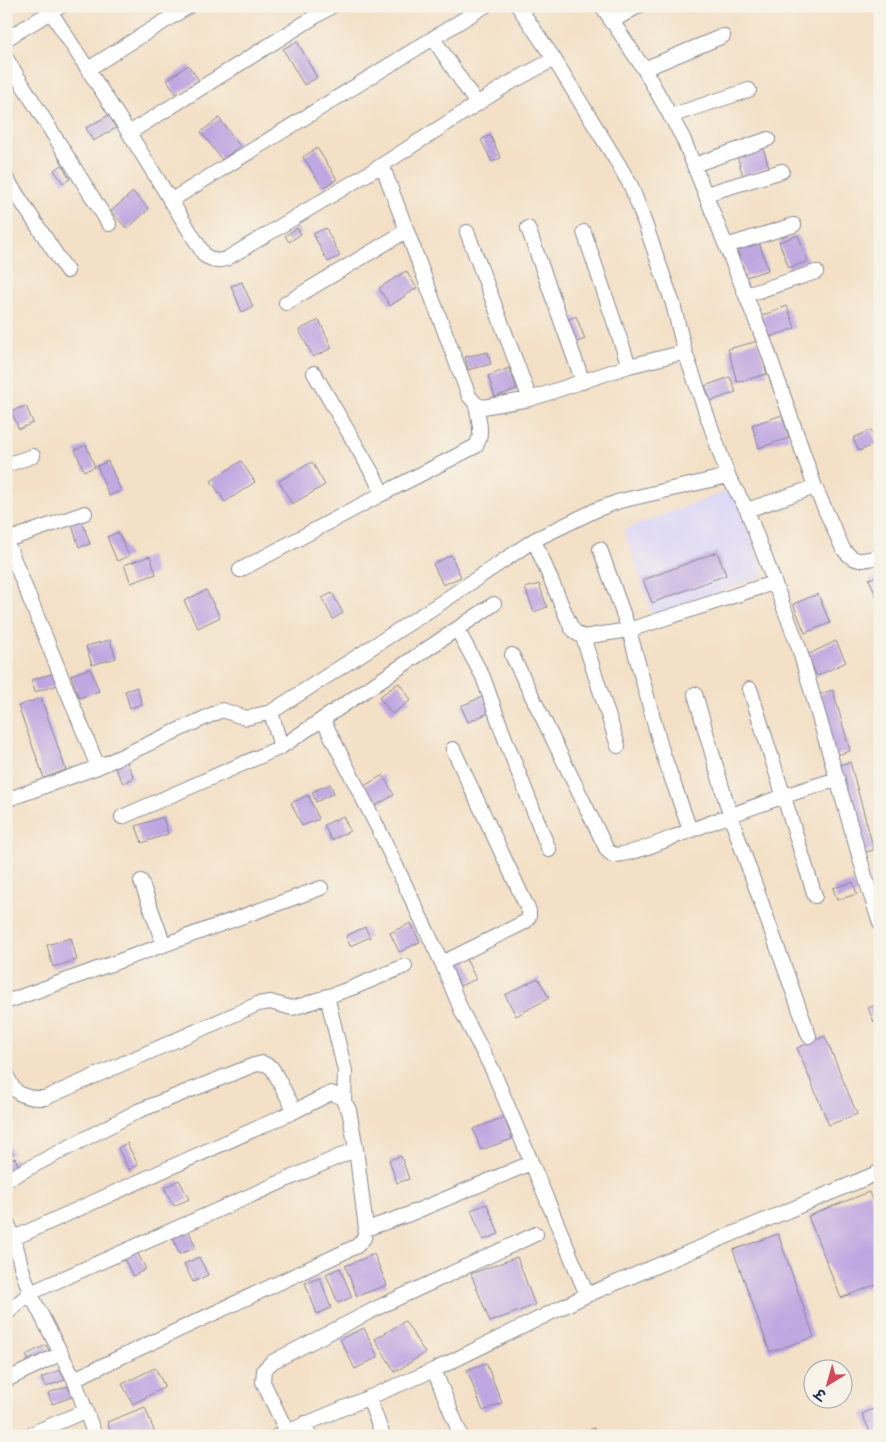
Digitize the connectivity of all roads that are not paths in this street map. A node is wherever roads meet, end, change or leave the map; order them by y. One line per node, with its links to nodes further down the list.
1 (189, 6): 14 (street)
2 (332, 6): 19 (street)
3 (485, 6): 10 (street)
4 (518, 6): 13 (street)
5 (602, 6): 8 (street)
6 (638, 6): 8 (street)
7 (53, 8): 11 (street); 14 (street)
8 (611, 22): 15 (street)
9 (723, 36): 15 (street)
10 (433, 38): 17 (street); 26 (street)
11 (6, 39)
12 (6, 58): 27 (street)
13 (554, 59): 17 (street); 38 (street)
14 (88, 69): 19 (street)
15 (644, 69): 18 (street)
16 (749, 90): 18 (street)
17 (477, 104): 21 (street)
18 (670, 116): 22 (street)
19 (129, 133): 26 (street)
20 (768, 139): 22 (street)
21 (382, 165): 26 (street); 30 (street)
22 (694, 165): 25 (street)
23 (782, 171): 25 (street)
24 (6, 178): 34 (street)
25 (706, 194): 33 (street)
26 (170, 201)
27 (109, 224)
28 (794, 225): 33 (street)
29 (528, 228): 41 (street)
30 (406, 231): 37 (street); 43 (street)
31 (467, 232): 42 (street)
32 (584, 232): 39 (street)
33 (726, 246): 36 (street)
34 (67, 271)
35 (816, 272): 36 (street)
36 (746, 295): 47 (street)
37 (286, 303)
38 (685, 352): 39 (street); 46 (street)
39 (629, 366): 41 (street)
40 (314, 373): 48 (street)
41 (583, 382): 42 (street)
42 (530, 399): 43 (street)
43 (476, 404): 48 (street)
44 (34, 456): 45 (street)
45 (6, 465)
46 (728, 476): 49 (street); 52 (street)
47 (815, 487): 49 (street); 54 (street)
48 (380, 495): 55 (street)
49 (747, 510): 56 (street)
50 (85, 513): 51 (street)
51 (6, 540): 69 (street)
52 (534, 540): 60 (street); 64 (street)
53 (600, 549): 59 (street)
54 (880, 556)
55 (240, 570)
56 (773, 583): 59 (street); 70 (street)
57 (494, 604): 58 (street)
58 (456, 630): 65 (street); 76 (street)
59 (629, 630): 60 (street); 75 (street)
60 (582, 637): 66 (street)
61 (512, 655): 75 (street)
62 (750, 690): 71 (street)
63 (695, 694): 73 (street)
64 (271, 712): 67 (street); 69 (street)
65 (323, 720): 67 (street); 82 (street)
66 (618, 746)
67 (281, 747): 74 (street)
68 (453, 749): 82 (street)
69 (98, 767): 72 (street)
70 (838, 779): 71 (street); 80 (street)
71 (784, 796): 73 (street); 79 (street)
72 (6, 800)
73 (730, 815): 75 (street); 86 (street)
74 (122, 817)
75 (690, 830)
76 (549, 850)
77 (141, 881): 81 (street)
78 (321, 888): 81 (street)
79 (815, 896)
80 (880, 923)
81 (164, 945): 85 (street)
82 (442, 963): 91 (street)
83 (405, 966): 84 (street)
84 (328, 996): 87 (street); 88 (street)
85 (6, 1002)
86 (809, 1036)
87 (6, 1072)
88 (344, 1102): 89 (street); 90 (street)
89 (295, 1110): 93 (street); 97 (street)
90 (356, 1149): 95 (street); 98 (street)
91 (531, 1163): 95 (street); 99 (street)
92 (880, 1172): 99 (street)
93 (6, 1180)
94 (6, 1220): 97 (street)
95 (366, 1229): 103 (street)
96 (536, 1234): 108 (street)
97 (12, 1247): 98 (street)
98 (30, 1293): 100 (street); 101 (street)
99 (587, 1295): 102 (street)
100 (6, 1314)
101 (60, 1354): 103 (street); 104 (street)
102 (434, 1370): 105 (street); 112 (street)
103 (74, 1379): 106 (street)
104 (6, 1380)
105 (369, 1398): 107 (street); 111 (street)
106 (85, 1410): 109 (street); 110 (street)
107 (307, 1430): 108 (street)
108 (282, 1434)
109 (26, 1436)
110 (95, 1436)
111 (384, 1436)
112 (461, 1436)

